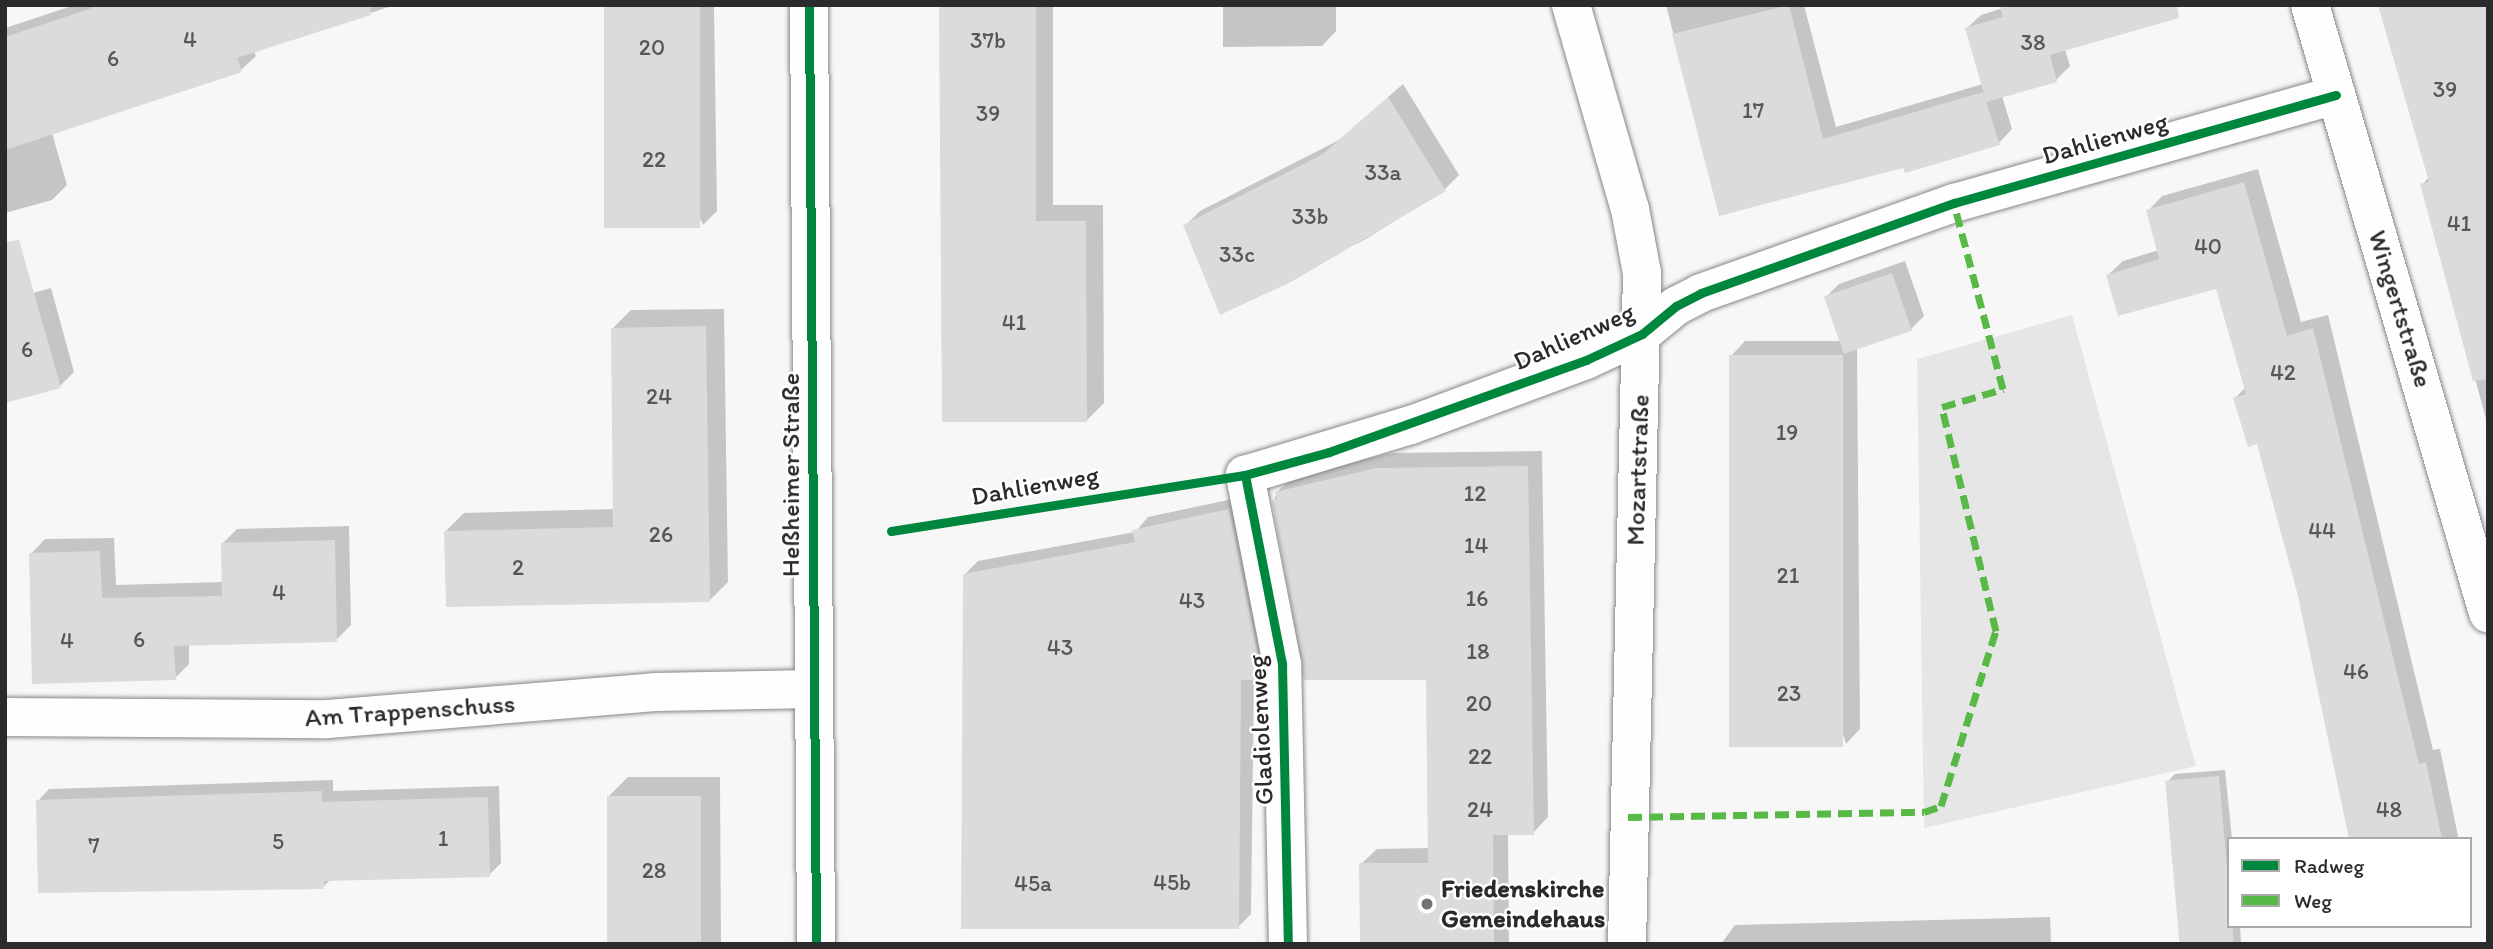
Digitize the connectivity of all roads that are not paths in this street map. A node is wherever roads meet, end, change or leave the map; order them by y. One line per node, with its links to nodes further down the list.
1 (809, 5): 8 (street, Heßheimer Straße)
2 (1571, 5): 5 (street, Mozartstraße)
3 (2309, 5): 4 (street, Wingertstraße)
4 (2336, 95): 5 (street, Dahlienweg); 7 (street, Wingertstraße)
5 (1642, 334): 6 (street, Dahlienweg); 12 (street, Mozartstraße)
6 (1245, 475): 11 (street, Gladiolenweg)
7 (2488, 613)
8 (814, 689): 9 (street, Am Trappenschuss); 10 (street, Heßheimer Straße)
9 (5, 717)
10 (816, 944)
11 (1288, 944)
12 (1627, 944)

